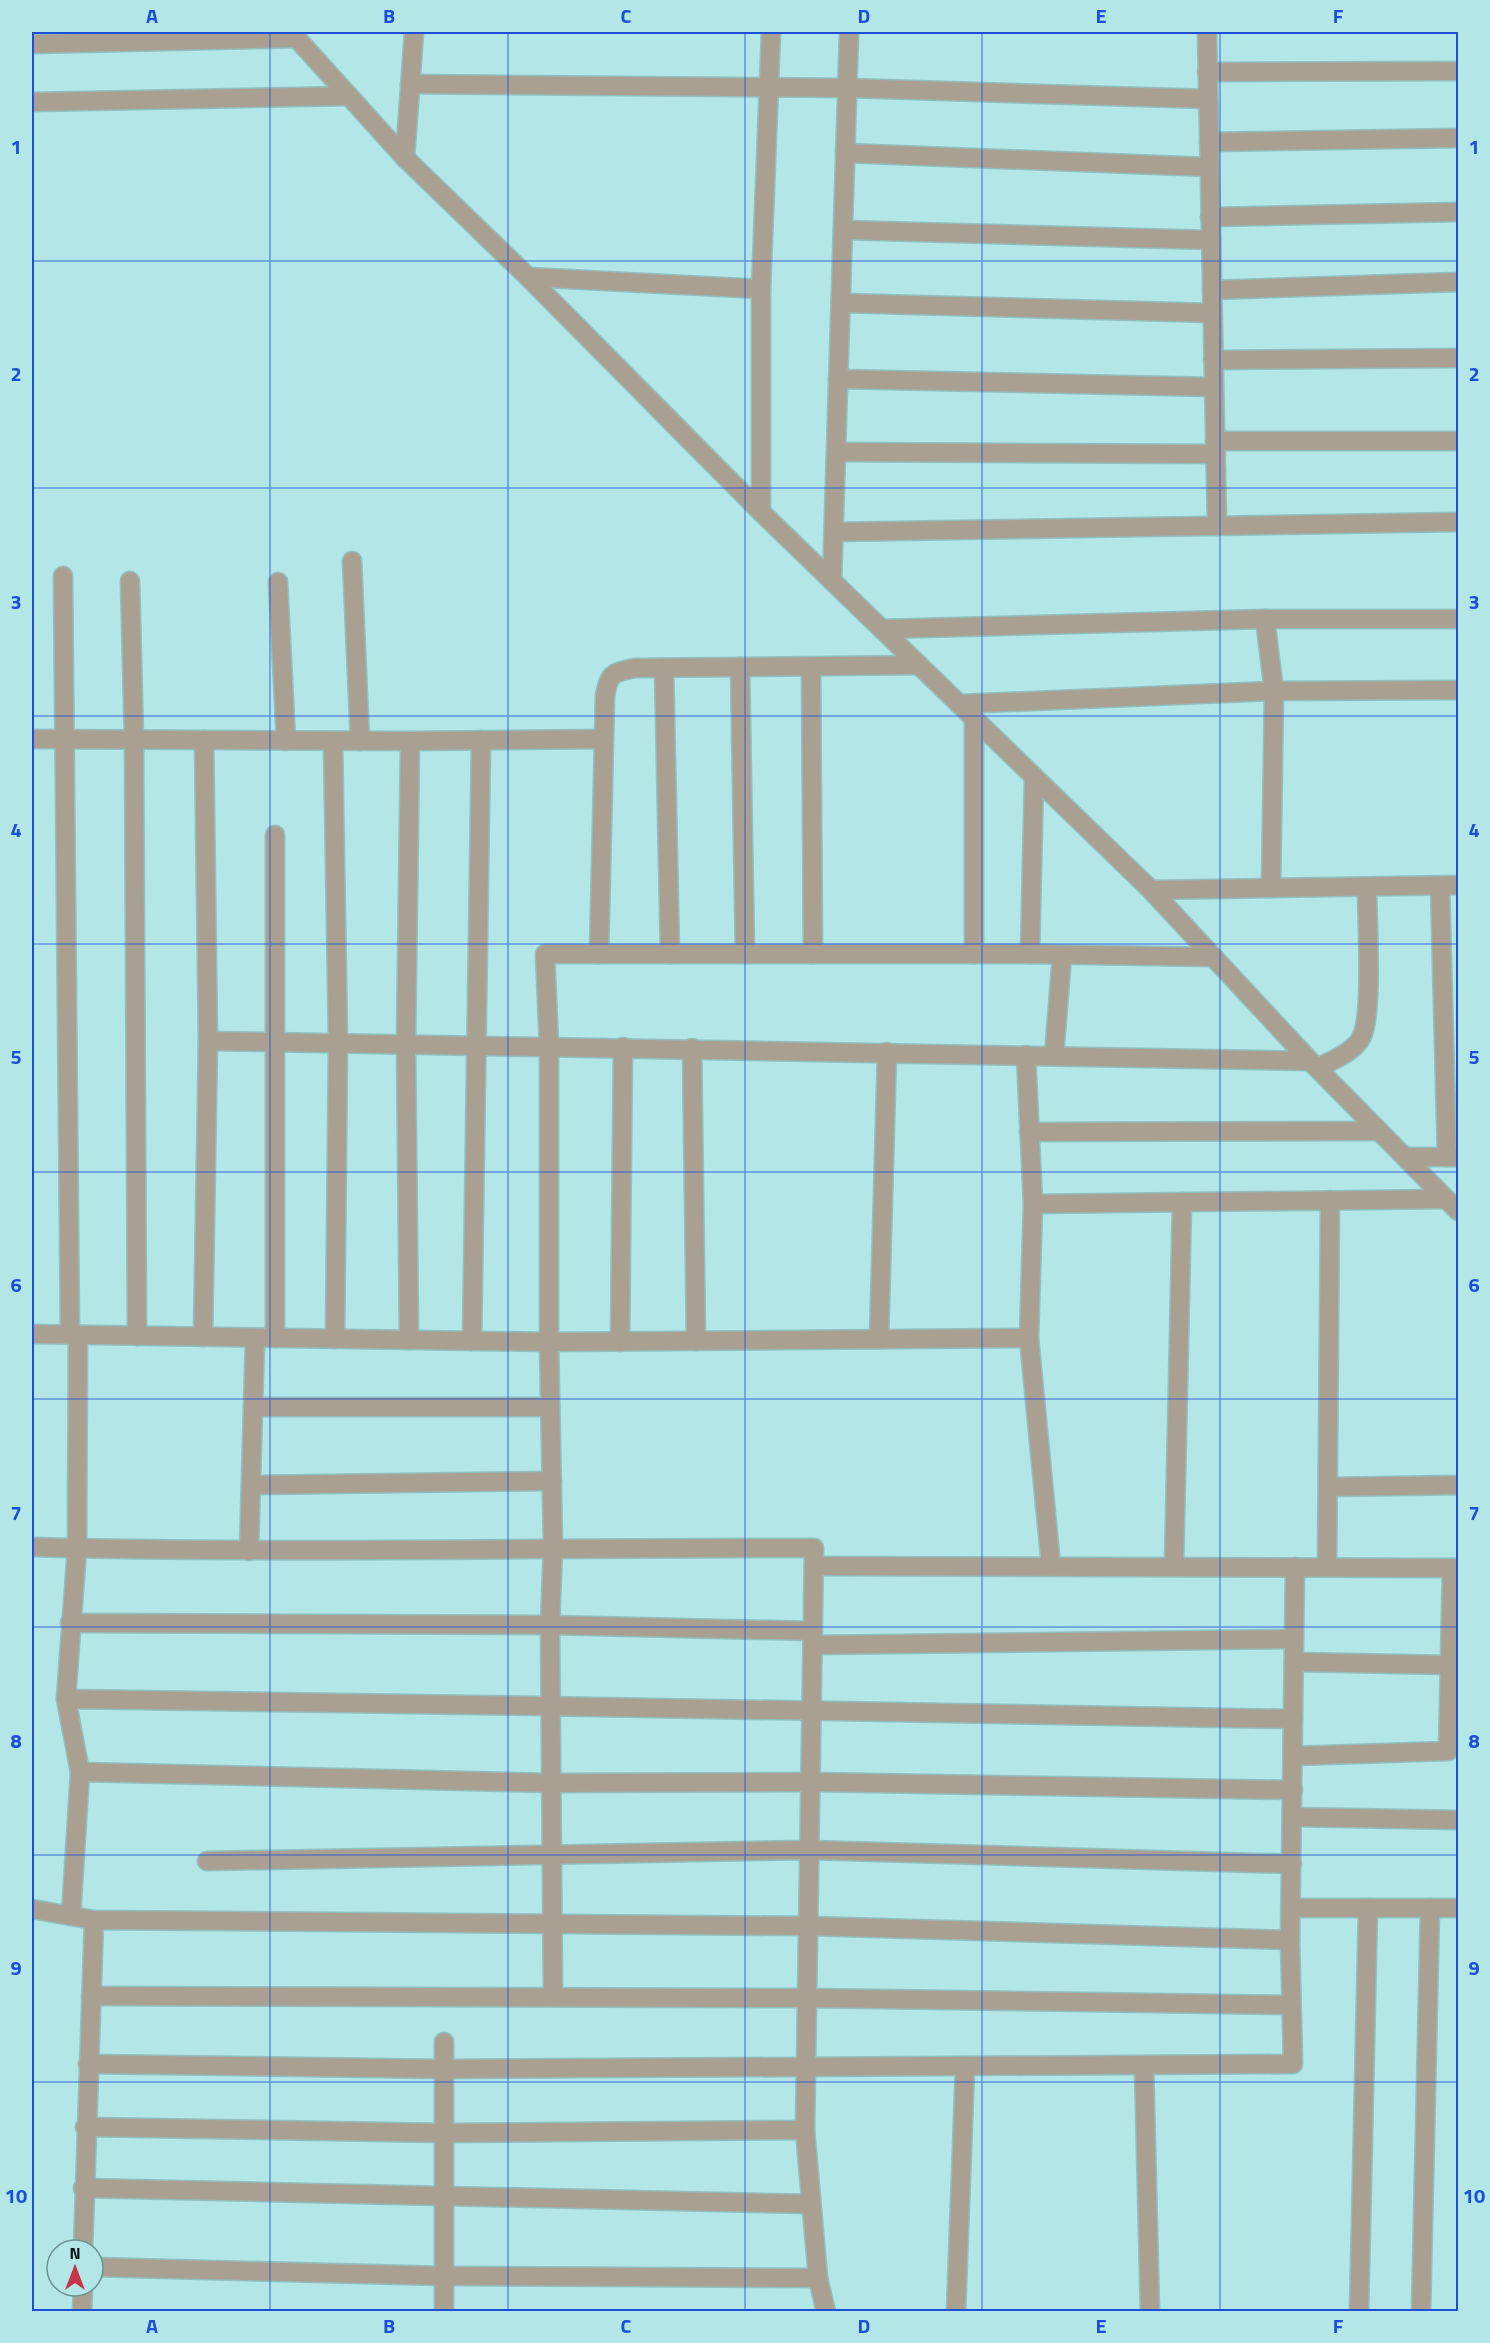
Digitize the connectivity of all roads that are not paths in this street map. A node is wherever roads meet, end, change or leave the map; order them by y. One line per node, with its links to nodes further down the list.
1 (414, 32): 9 (street)
2 (771, 32): 10 (street)
3 (849, 32): 11 (street)
4 (1208, 32): 8 (street)
5 (294, 35): 6 (street); 12 (street)
6 (32, 44)
7 (1458, 71): 8 (street)
8 (1207, 72): 13 (street)
9 (411, 84): 10 (street); 18 (street)
10 (769, 88): 11 (street); 26 (street)
11 (848, 88): 13 (street); 17 (street)
12 (349, 96): 14 (street); 18 (street)
13 (1208, 99): 16 (street)
14 (32, 102)
15 (1458, 138): 16 (street)
16 (1209, 142): 19 (street)
17 (845, 153): 19 (street); 22 (street)
18 (405, 158): 24 (street)
19 (1209, 167): 21 (street)
20 (1458, 212): 21 (street)
21 (1210, 217): 23 (street)
22 (843, 230): 23 (street); 28 (street)
23 (1211, 240): 27 (street)
24 (528, 277): 26 (street); 37 (street)
25 (1458, 282): 27 (street)
26 (761, 289): 37 (street)
27 (1212, 290): 29 (street)
28 (841, 303): 29 (street); 32 (street)
29 (1212, 312): 31 (street)
30 (1458, 358): 31 (street)
31 (1213, 360): 33 (street)
32 (838, 379): 33 (street); 36 (street)
33 (1214, 387): 35 (street)
34 (1458, 441): 35 (street)
35 (1215, 448): 36 (street); 39 (street)
36 (836, 452): 40 (street)
37 (761, 512): 43 (street)
38 (1458, 522): 39 (street)
39 (1217, 526): 40 (street)
40 (834, 532): 43 (street)
41 (352, 561): 65 (street)
42 (63, 576): 59 (street)
43 (832, 580): 48 (street)
44 (130, 581): 60 (street)
45 (278, 582): 63 (street)
46 (1265, 619): 47 (street); 48 (street); 54 (street)
47 (1458, 619)
48 (882, 629): 49 (street)
49 (920, 665): 51 (street); 55 (street)
50 (740, 667): 51 (street); 52 (street); 76 (street)
51 (811, 667): 77 (street)
52 (664, 668): 58 (street); 75 (street)
53 (1458, 690): 54 (street)
54 (1275, 691): 55 (street); 72 (street)
55 (959, 704): 56 (street)
56 (974, 719): 67 (street); 78 (street)
57 (32, 739): 59 (street)
58 (604, 739): 62 (street); 74 (street)
59 (65, 740): 60 (street); 103 (street)
60 (134, 740): 61 (street); 104 (street)
61 (204, 740): 63 (street); 82 (street)
62 (481, 740): 66 (street); 86 (street)
63 (286, 741): 64 (street)
64 (333, 741): 65 (street); 84 (street)
65 (360, 741): 66 (street)
66 (411, 741): 85 (street)
67 (1034, 777): 73 (street); 79 (street)
68 (275, 835): 83 (street)
69 (1458, 885): 70 (street)
70 (1440, 886): 71 (street); 97 (street)
71 (1366, 887): 72 (street); 93 (street)
72 (1271, 888): 73 (street)
73 (1151, 890): 81 (street)
74 (599, 954): 75 (street); 87 (street)
75 (670, 954): 76 (street)
76 (745, 954): 77 (street)
77 (813, 954): 78 (street)
78 (974, 954): 79 (street)
79 (1030, 954): 80 (street)
80 (1062, 955): 81 (street); 92 (street)
81 (1214, 957): 93 (street)
82 (208, 1041): 83 (street); 105 (street)
83 (273, 1042): 84 (street); 107 (street)
84 (338, 1042): 85 (street); 109 (street)
85 (406, 1043): 86 (street); 111 (street)
86 (475, 1044): 87 (street); 112 (street)
87 (549, 1046): 88 (street); 114 (street)
88 (623, 1047): 89 (street); 115 (street)
89 (692, 1048): 90 (street); 113 (street)
90 (887, 1052): 91 (street); 110 (street)
91 (1026, 1055): 92 (street); 95 (street)
92 (1054, 1056): 93 (street)
93 (1314, 1064): 94 (street)
94 (1380, 1131): 95 (street); 96 (street)
95 (1029, 1132): 100 (street)
96 (1405, 1157): 97 (street); 101 (street)
97 (1453, 1157)
98 (1330, 1200): 99 (street); 101 (street); 121 (street)
99 (1182, 1202): 100 (street); 128 (street)
100 (1033, 1204): 108 (street)
101 (1455, 1207)
102 (32, 1334): 103 (street)
103 (74, 1335): 104 (street); 124 (street)
104 (137, 1336): 105 (street)
105 (203, 1337): 106 (street)
106 (255, 1338): 107 (street); 116 (street)
107 (275, 1338): 109 (street)
108 (1029, 1338): 110 (street); 127 (street)
109 (335, 1339): 111 (street)
110 (879, 1339): 113 (street)
111 (409, 1340): 112 (street)
112 (472, 1341): 114 (street)
113 (696, 1341): 115 (street)
114 (549, 1342): 115 (street); 117 (street)
115 (620, 1342)
116 (253, 1407): 117 (street); 119 (street)
117 (550, 1407): 118 (street)
118 (552, 1481): 119 (street); 123 (street)
119 (251, 1485): 125 (street)
120 (1458, 1485): 121 (street)
121 (1328, 1487): 130 (street)
122 (32, 1547): 124 (street)
123 (553, 1547): 125 (street); 126 (street); 133 (street)
124 (76, 1548): 125 (street); 132 (street)
125 (249, 1551)
126 (814, 1566): 127 (street); 134 (street)
127 (1051, 1566): 128 (street)
128 (1174, 1566): 129 (street)
129 (1295, 1567): 130 (street); 135 (street)
130 (1328, 1567): 131 (street)
131 (1455, 1568): 137 (street)
132 (70, 1623): 133 (street); 138 (street)
133 (550, 1626): 134 (street); 139 (street)
134 (813, 1638): 135 (street); 140 (street)
135 (1294, 1639): 136 (street)
136 (1294, 1662): 137 (street); 141 (street)
137 (1450, 1665): 142 (street)
138 (66, 1699): 139 (street); 143 (street)
139 (552, 1707): 140 (street); 145 (street)
140 (811, 1708): 141 (street); 144 (street)
141 (1293, 1719): 142 (street)
142 (1293, 1756): 146 (street)
143 (80, 1772): 145 (street); 158 (street)
144 (810, 1782): 145 (street); 146 (street); 149 (street)
145 (551, 1783): 150 (street)
146 (1293, 1790): 147 (street)
147 (1293, 1818): 148 (street); 152 (street)
148 (1458, 1820)
149 (809, 1850): 150 (street); 152 (street); 161 (street)
150 (553, 1853): 151 (street); 160 (street)
151 (207, 1861)
152 (1292, 1864): 153 (street)
153 (1291, 1908): 154 (street); 162 (street)
154 (1368, 1908): 155 (street); 187 (street)
155 (1430, 1908): 156 (street); 188 (street)
156 (1458, 1908)
157 (32, 1909): 158 (street)
158 (70, 1916): 159 (street)
159 (94, 1920): 160 (street); 163 (street)
160 (554, 1925): 161 (street); 164 (street)
161 (807, 1926): 162 (street); 165 (street)
162 (1290, 1940): 166 (street)
163 (91, 1996): 164 (street); 168 (street)
164 (553, 1997): 165 (street)
165 (806, 1998): 166 (street); 172 (street)
166 (1291, 2005): 169 (street)
167 (444, 2042): 171 (street)
168 (88, 2064): 171 (street); 173 (street)
169 (1144, 2066): 170 (street); 186 (street)
170 (965, 2067): 172 (street); 185 (street)
171 (444, 2069): 172 (street); 175 (street)
172 (805, 2069): 174 (street)
173 (85, 2127): 175 (street); 176 (street)
174 (805, 2130): 175 (street); 178 (street)
175 (444, 2133): 177 (street)
176 (84, 2188): 177 (street); 179 (street)
177 (444, 2195): 178 (street); 181 (street)
178 (811, 2204): 182 (street)
179 (83, 2238)
180 (105, 2267): 181 (street)
181 (444, 2276): 182 (street); 183 (street)
182 (818, 2278): 184 (street)
183 (444, 2312)
184 (826, 2312)
185 (956, 2312)
186 (1150, 2312)
187 (1359, 2312)
188 (1421, 2312)

